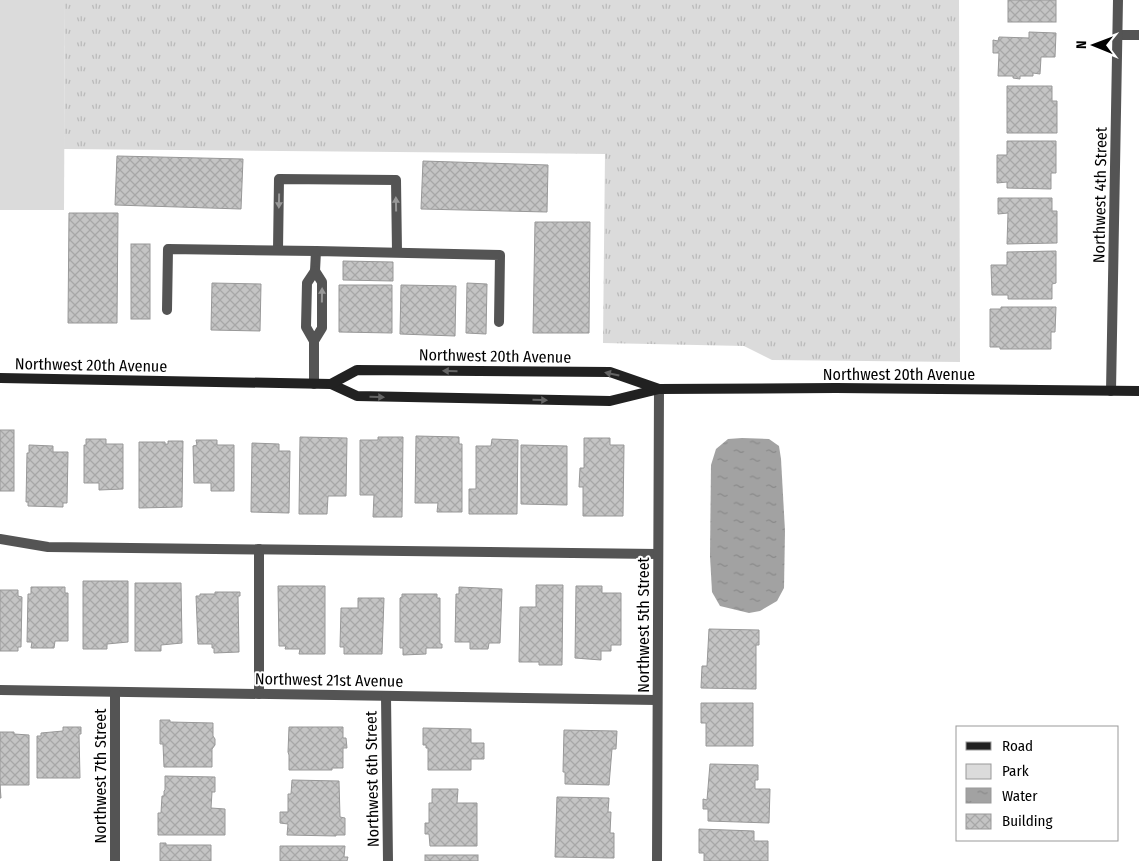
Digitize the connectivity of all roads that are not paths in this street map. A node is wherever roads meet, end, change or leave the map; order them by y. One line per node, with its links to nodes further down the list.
1 (1118, 0): 2 (street, Northwest 4th Street)
2 (1118, 35): 3 (street); 15 (street, Northwest 4th Street)
3 (1139, 35)
4 (278, 250): 5 (street); 6 (street, one-way to 4); 8 (street)
5 (316, 251): 6 (street); 7 (street)
6 (397, 252): 9 (street)
7 (315, 271): 10 (street, one-way to 7); 10 (street)
8 (167, 310)
9 (499, 322)
10 (314, 341): 12 (street)
11 (0, 378): 12 (street, Northwest 20th Avenue)
12 (314, 384): 13 (street, Northwest 20th Avenue)
13 (331, 384): 14 (street, Northwest 20th Avenue, one-way to 14); 14 (street, Northwest 20th Avenue, one-way to 13)
14 (658, 389): 15 (street, Northwest 20th Avenue); 19 (street, Northwest 5th Street)
15 (1110, 391): 16 (street, Northwest 20th Avenue)
16 (1139, 391)
17 (0, 539): 18 (street)
18 (259, 549): 19 (street); 22 (street)
19 (658, 554): 24 (street, Northwest 5th Street)
20 (0, 690): 21 (street, Northwest 21st Avenue)
21 (115, 692): 22 (street, Northwest 21st Avenue); 25 (street, Northwest 7th Street)
22 (259, 694): 23 (street, Northwest 21st Avenue)
23 (386, 696): 24 (street, Northwest 21st Avenue); 26 (street, Northwest 6th Street)
24 (657, 700): 27 (street, Northwest 5th Street)
25 (115, 861)
26 (388, 861)
27 (658, 861)

